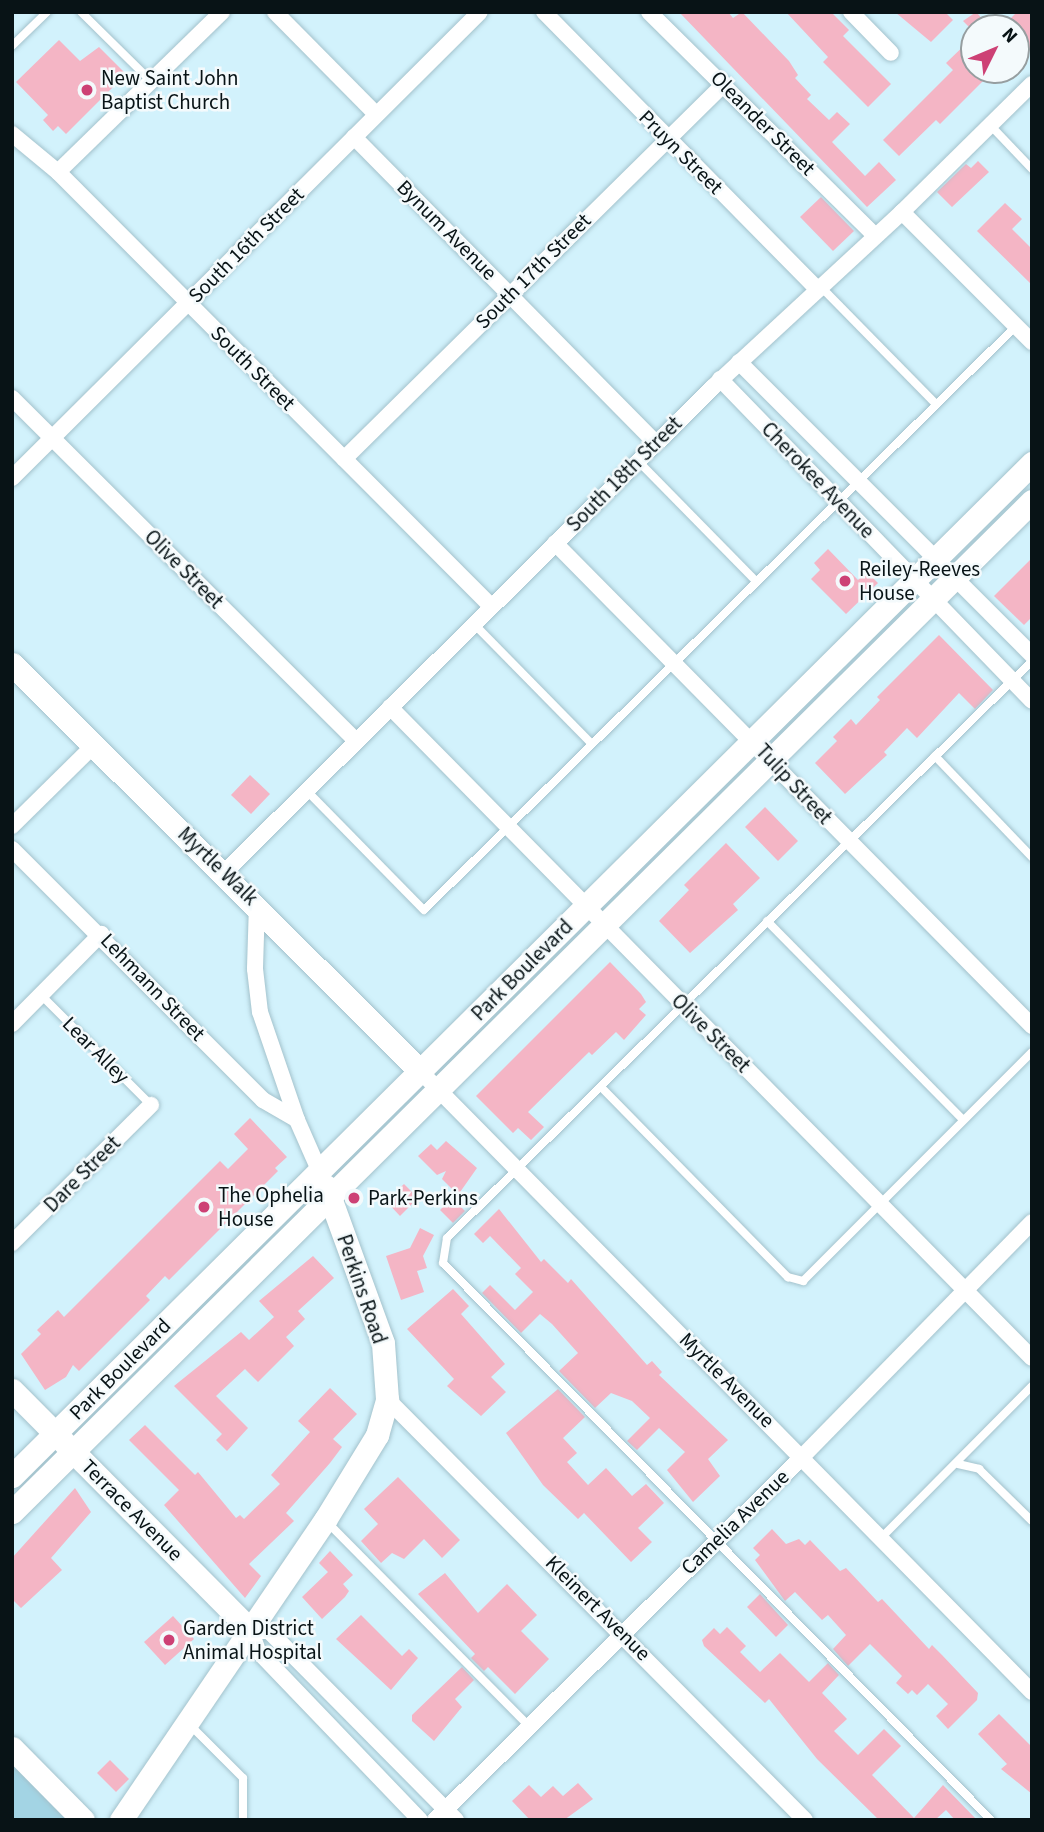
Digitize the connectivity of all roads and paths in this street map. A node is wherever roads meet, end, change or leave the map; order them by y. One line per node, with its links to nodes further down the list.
1 (47, 12): 9 (lane)
2 (81, 12): 11 (lane)
3 (222, 12): 11 (street)
4 (275, 12): 14 (street)
5 (480, 12): 14 (street, South 16th Street)
6 (544, 12): 18 (street, Pruyn Street)
7 (649, 12): 12 (street, Oleander Street)
8 (851, 12): 10 (street)
9 (12, 46)
10 (891, 53)
11 (151, 81): 20 (street)
12 (724, 84): 18 (street, South 17th Street); 22 (street, Oleander Street)
13 (1032, 84): 15 (street, South 18th Street)
14 (376, 114): 17 (street, South 16th Street)
15 (990, 125): 19 (lane); 21 (street, South 18th Street)
16 (12, 134): 20 (street, South Street)
17 (354, 138): 24 (street, Bynum Avenue); 25 (street, South 16th Street)
18 (667, 139): 23 (street, Pruyn Street); 24 (street, South 17th Street)
19 (1032, 169)
20 (58, 172): 25 (street, South Street)
21 (902, 212): 22 (street, South 18th Street); 26 (street)
22 (876, 236): 23 (street, South 18th Street)
23 (820, 289): 28 (street, South 18th Street); 31 (lane)
24 (510, 293): 33 (street, Bynum Avenue); 34 (street, South 17th Street)
25 (188, 303): 32 (street, South 16th Street); 34 (street, South Street)
26 (1016, 326): 27 (street); 31 (lane)
27 (1032, 342)
28 (739, 362): 29 (street, South 18th Street); 38 (street, Cherokee Avenue)
29 (720, 379): 33 (street, South 18th Street); 39 (street, Cherokee Avenue)
30 (12, 398): 32 (street, Olive Street)
31 (936, 404): 38 (lane)
32 (52, 438): 37 (street, South 16th Street); 56 (street, Olive Street)
33 (656, 443): 35 (street, South 18th Street)
34 (344, 459): 47 (street, South Street)
35 (638, 461): 41 (street, South 18th Street); 45 (lane)
36 (1032, 463): 42 (street, Park Boulevard)
37 (12, 478)
38 (858, 481): 39 (lane); 42 (street, Cherokee Avenue)
39 (838, 501): 44 (street, Cherokee Avenue); 45 (lane)
40 (1032, 501): 43 (street)
41 (555, 542): 47 (street, South 18th Street); 50 (street, Tulip Street)
42 (936, 559): 43 (street, Cherokee Avenue); 44 (street, Park Boulevard)
43 (954, 577): 46 (street); 49 (street, Cherokee Avenue)
44 (915, 580): 46 (street, Cherokee Avenue); 57 (street, Park Boulevard)
45 (756, 581): 50 (lane)
46 (933, 599): 53 (street, Cherokee Avenue); 61 (street)
47 (491, 606): 48 (street, South 18th Street)
48 (474, 624): 55 (street, South 18th Street); 58 (lane)
49 (1032, 655)
50 (675, 661): 57 (street, Tulip Street); 58 (lane)
51 (1032, 661): 53 (lane)
52 (12, 664): 59 (street, Myrtle Walk)
53 (1012, 681): 54 (street, Cherokee Avenue); 60 (lane)
54 (1032, 701)
55 (390, 707): 56 (street, South 18th Street); 64 (street, Olive Street)
56 (355, 740): 62 (street, South 18th Street)
57 (752, 741): 61 (street, Tulip Street); 70 (street, Park Boulevard)
58 (591, 743): 64 (lane)
59 (93, 746): 63 (street); 68 (street, Myrtle Walk)
60 (935, 756): 65 (lane); 67 (lane)
61 (771, 760): 65 (street, Tulip Street); 72 (street)
62 (306, 790): 64 (lane); 68 (street, South 18th Street)
63 (12, 826)
64 (507, 826): 70 (street, Olive Street)
65 (848, 842): 71 (lane); 77 (street, Tulip Street)
66 (12, 849): 73 (street, Lehmann Street)
67 (1032, 857)
68 (224, 873): 69 (street, Myrtle Walk)
69 (257, 904): 79 (street, Myrtle Walk); 83 (street, Perkins Road)
70 (586, 906): 72 (street, Olive Street); 79 (street, Park Boulevard)
71 (767, 921): 75 (lane); 84 (lane)
72 (604, 925): 75 (street, Olive Street); 81 (street)
73 (101, 934): 74 (street); 83 (street, Lehmann Street)
74 (41, 995): 76 (street); 82 (lane, Lear Alley)
75 (682, 1004): 80 (lane); 88 (street, Olive Street)
76 (12, 1024)
77 (1032, 1026)
78 (1032, 1052): 84 (lane)
79 (420, 1071): 81 (street, Myrtle Avenue); 85 (street, Park Boulevard)
80 (601, 1087): 86 (lane); 88 (lane)
81 (438, 1089): 86 (street, Myrtle Avenue); 87 (street)
82 (152, 1105): 90 (street, Dare Street)
83 (297, 1120): 85 (street, Perkins Road)
84 (963, 1120): 88 (lane)
85 (319, 1170): 87 (street, Perkins Road); 96 (street, Park Boulevard)
86 (519, 1171): 98 (street, Myrtle Avenue); 105 (lane)
87 (330, 1196): 95 (street, Perkins Road); 97 (street)
88 (880, 1204): 91 (street, Olive Street)
89 (1032, 1222): 91 (street, Camelia Avenue)
90 (12, 1243)
91 (965, 1290): 92 (street, Olive Street); 98 (street, Camelia Avenue)
92 (1032, 1358)
93 (1032, 1386): 99 (lane)
94 (12, 1390): 96 (street, Terrace Avenue)
95 (387, 1399): 102 (street, Perkins Road); 107 (street, Kleinert Avenue)
96 (55, 1433): 97 (street, Terrace Avenue); 100 (street, Park Boulevard)
97 (73, 1451): 101 (street); 106 (street, Terrace Avenue)
98 (803, 1456): 104 (street, Myrtle Avenue); 105 (street, Camelia Avenue)
99 (958, 1464): 103 (lane); 104 (lane)
100 (12, 1476)
101 (12, 1511)
102 (325, 1520): 106 (street, Perkins Road); 110 (lane)
103 (1032, 1521)
104 (882, 1537): 108 (street, Myrtle Avenue)
105 (714, 1542): 107 (street, Camelia Avenue); 118 (lane)
106 (251, 1631): 109 (street, Perkins Road); 112 (street, Terrace Avenue); 116 (street, Terrace Avenue)
107 (622, 1631): 110 (street, Camelia Avenue); 117 (street, Kleinert Avenue)
108 (1032, 1692)
109 (188, 1723): 114 (street, Perkins Road); 115 (lane)
110 (528, 1725): 112 (street, Camelia Avenue)
111 (12, 1748): 113 (street)
112 (445, 1816)
113 (83, 1820)
114 (121, 1820)
115 (243, 1820)
116 (420, 1820)
117 (805, 1820)
118 (991, 1820)

